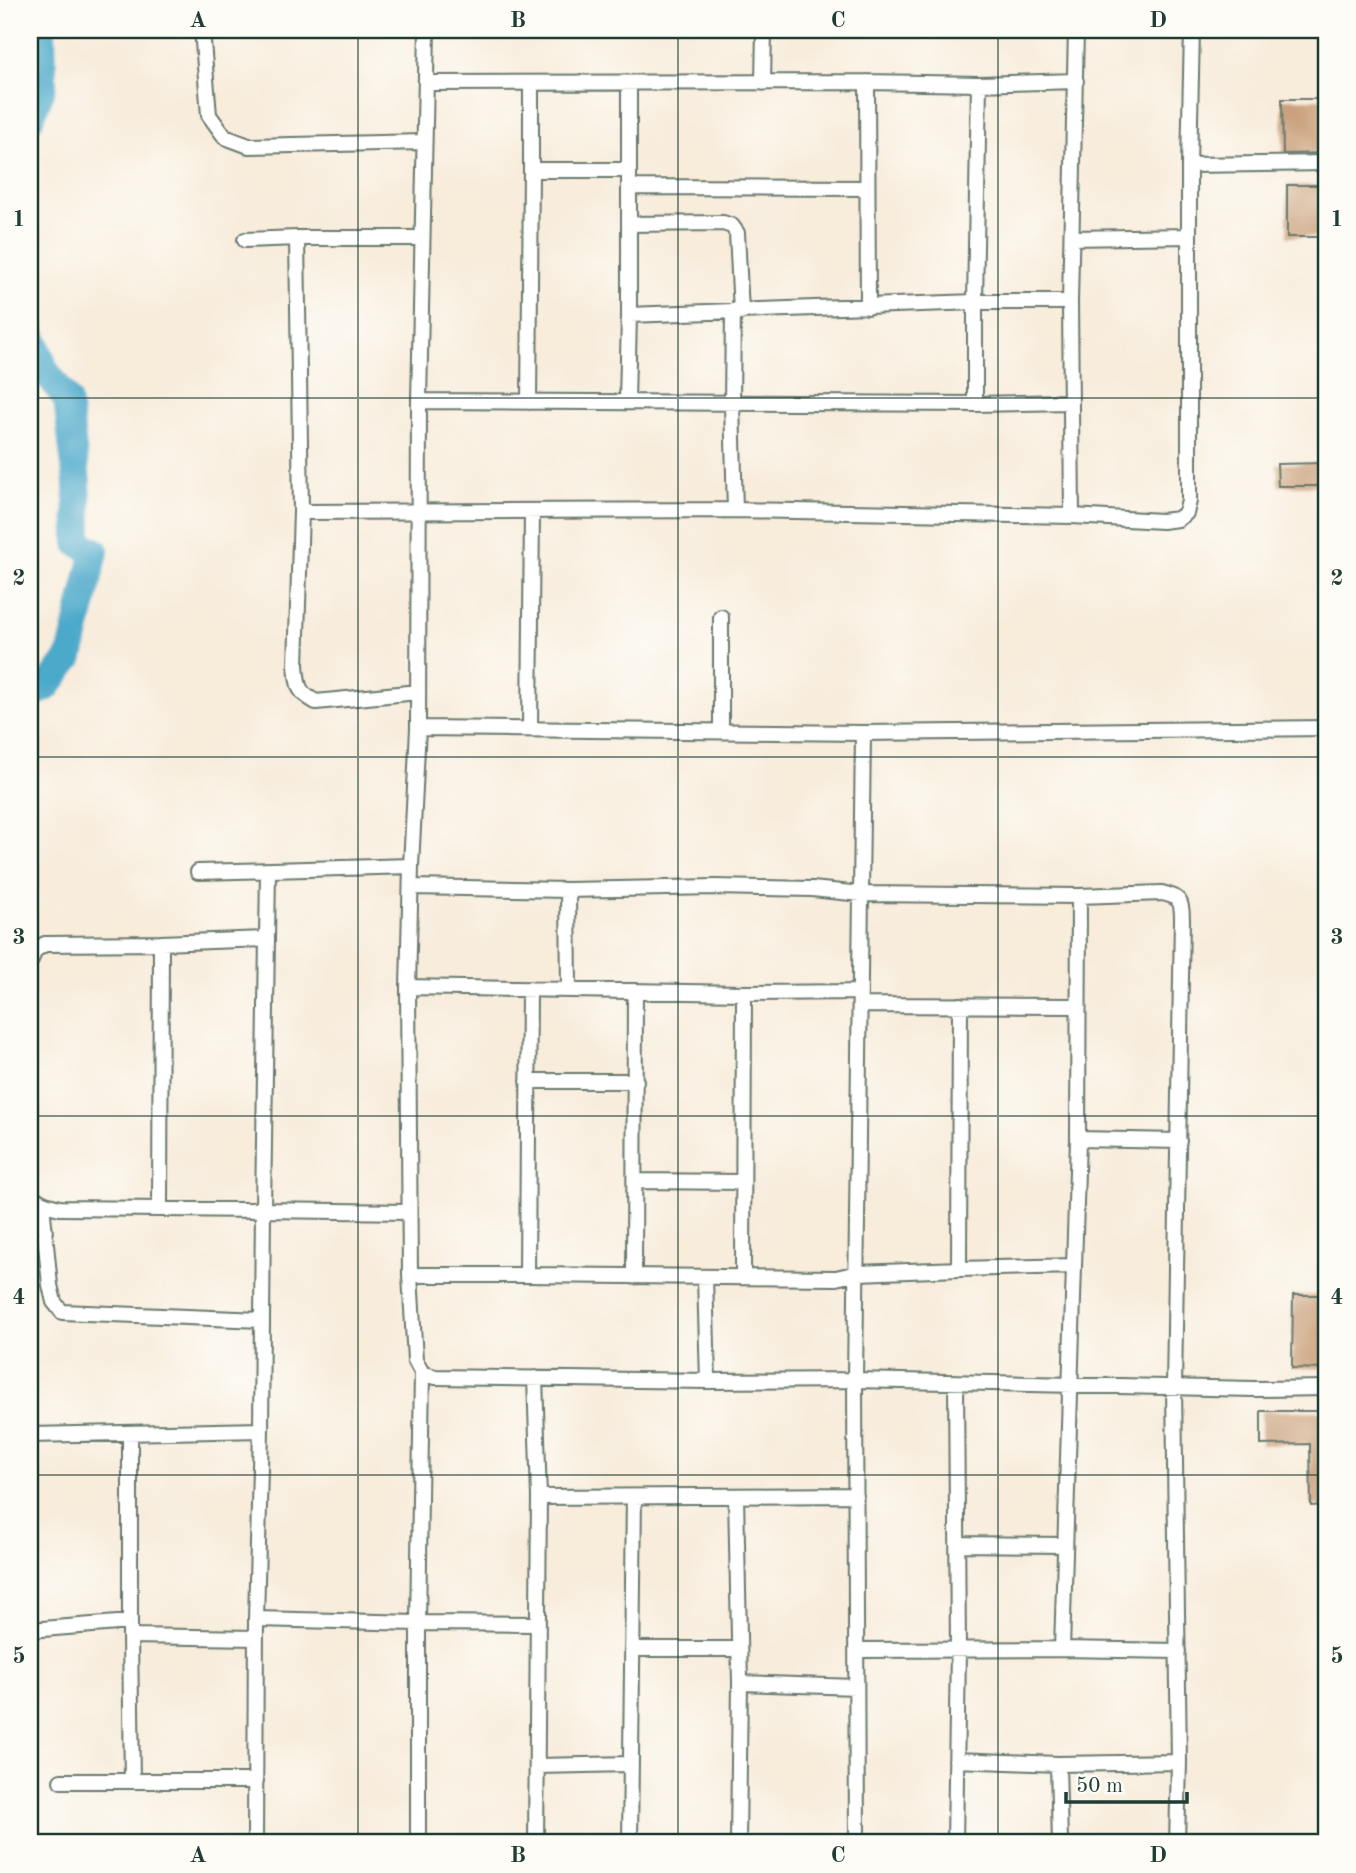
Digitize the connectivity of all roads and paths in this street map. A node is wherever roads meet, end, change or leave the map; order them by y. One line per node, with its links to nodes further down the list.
1 (202, 30): 13 (street)
2 (427, 30): 8 (street)
3 (764, 30): 11 (street)
4 (1076, 30): 6 (street)
5 (1192, 30): 15 (street)
6 (1076, 81): 12 (street); 24 (street)
7 (867, 82): 11 (street); 12 (street); 19 (street)
8 (426, 83): 9 (street); 13 (street)
9 (531, 83): 10 (street); 16 (street)
10 (629, 83): 11 (street); 17 (street)
11 (763, 83)
12 (979, 84): 26 (street)
13 (424, 142): 23 (street)
14 (1326, 163): 15 (street)
15 (1189, 165): 21 (street)
16 (531, 170): 17 (street); 32 (street)
17 (628, 170): 18 (street)
18 (629, 187): 19 (street); 20 (street)
19 (867, 188): 28 (street)
20 (629, 224): 29 (street); 30 (street)
21 (1189, 236): 24 (street); 41 (street)
22 (298, 238): 23 (street); 25 (street); 40 (street)
23 (422, 238): 31 (street)
24 (1072, 238): 27 (street)
25 (245, 240)
26 (975, 302): 27 (street); 28 (street); 36 (street)
27 (1070, 302): 34 (street)
28 (868, 307): 29 (street)
29 (737, 312): 30 (street); 35 (street)
30 (629, 315): 33 (street)
31 (419, 401): 32 (street); 38 (street)
32 (530, 401): 33 (street)
33 (627, 402): 35 (street)
34 (1070, 402): 36 (street); 41 (street)
35 (732, 404): 36 (street); 37 (street)
36 (975, 404)
37 (735, 510): 39 (street); 41 (street)
38 (419, 511): 39 (street); 40 (street); 43 (street)
39 (531, 511): 45 (street)
40 (301, 512): 43 (street)
41 (1072, 516)
42 (721, 617): 47 (street)
43 (418, 692): 44 (street)
44 (418, 727): 45 (street); 49 (street)
45 (530, 728): 47 (street)
46 (1326, 728): 48 (street)
47 (721, 730): 48 (street)
48 (863, 733): 54 (street)
49 (411, 866): 50 (street); 52 (street)
50 (268, 871): 51 (street); 56 (street)
51 (198, 872)
52 (411, 887): 53 (street); 59 (street)
53 (568, 890): 54 (street); 61 (street)
54 (861, 894): 55 (street); 64 (street)
55 (1079, 896): 66 (street); 70 (street)
56 (267, 939): 57 (street); 76 (street)
57 (161, 943): 58 (street); 75 (street)
58 (30, 962)
59 (408, 987): 60 (street); 77 (street)
60 (528, 989): 61 (street); 67 (street)
61 (569, 990): 62 (street)
62 (635, 991): 63 (street); 68 (street)
63 (744, 993): 64 (street); 72 (street)
64 (861, 998): 65 (street); 80 (street)
65 (960, 1005): 66 (street); 79 (street)
66 (1078, 1006): 69 (street)
67 (528, 1081): 68 (street); 82 (street)
68 (636, 1081): 71 (street)
69 (1078, 1139): 70 (street); 78 (street)
70 (1179, 1141): 93 (street)
71 (635, 1181): 72 (street); 83 (street)
72 (743, 1182): 85 (street)
73 (30, 1192): 74 (street)
74 (42, 1204): 75 (street); 86 (street)
75 (160, 1209): 76 (street)
76 (263, 1210): 77 (street); 86 (street)
77 (409, 1212): 81 (street)
78 (1074, 1266): 79 (street); 92 (street)
79 (959, 1269): 80 (street)
80 (858, 1273): 85 (street); 89 (street)
81 (411, 1275): 82 (street); 87 (street)
82 (527, 1275): 83 (street)
83 (634, 1277): 84 (street)
84 (705, 1277): 85 (street); 90 (street)
85 (743, 1277)
86 (262, 1320): 95 (street)
87 (422, 1373): 88 (street); 105 (street)
88 (535, 1378): 90 (street); 100 (street)
89 (855, 1380): 90 (street); 91 (street); 99 (street)
90 (708, 1381)
91 (956, 1382): 92 (street); 102 (street)
92 (1071, 1384): 93 (street); 103 (street)
93 (1174, 1387): 94 (street); 115 (street)
94 (1326, 1388)
95 (261, 1430): 96 (street); 104 (street)
96 (130, 1433): 97 (street); 107 (street)
97 (30, 1435)
98 (736, 1496): 99 (street); 101 (street); 111 (street)
99 (856, 1496): 113 (street)
100 (538, 1497): 101 (street); 106 (street)
101 (634, 1497): 110 (street)
102 (957, 1544): 103 (street); 114 (street)
103 (1065, 1545): 112 (street)
104 (256, 1619): 105 (street); 109 (street)
105 (418, 1623): 106 (street); 127 (street)
106 (538, 1623): 122 (street)
107 (130, 1629): 108 (street); 109 (street); 124 (street)
108 (30, 1630)
109 (256, 1638): 125 (street)
110 (632, 1649): 111 (street); 120 (street)
111 (739, 1649): 116 (street)
112 (1062, 1649): 114 (street); 115 (street)
113 (857, 1650): 114 (street); 117 (street)
114 (958, 1650): 118 (street)
115 (1178, 1651): 119 (street)
116 (740, 1684): 117 (street); 130 (street)
117 (856, 1687): 131 (street)
118 (956, 1760): 121 (street); 132 (street)
119 (1179, 1762): 121 (street); 134 (street)
120 (631, 1764): 122 (street); 129 (street)
121 (1058, 1764): 133 (street)
122 (537, 1766): 128 (street)
123 (61, 1781): 124 (street)
124 (132, 1781): 125 (street)
125 (256, 1781): 126 (street)
126 (255, 1843)
127 (418, 1843)
128 (536, 1843)
129 (630, 1843)
130 (738, 1843)
131 (857, 1843)
132 (955, 1843)
133 (1060, 1843)
134 (1177, 1843)

